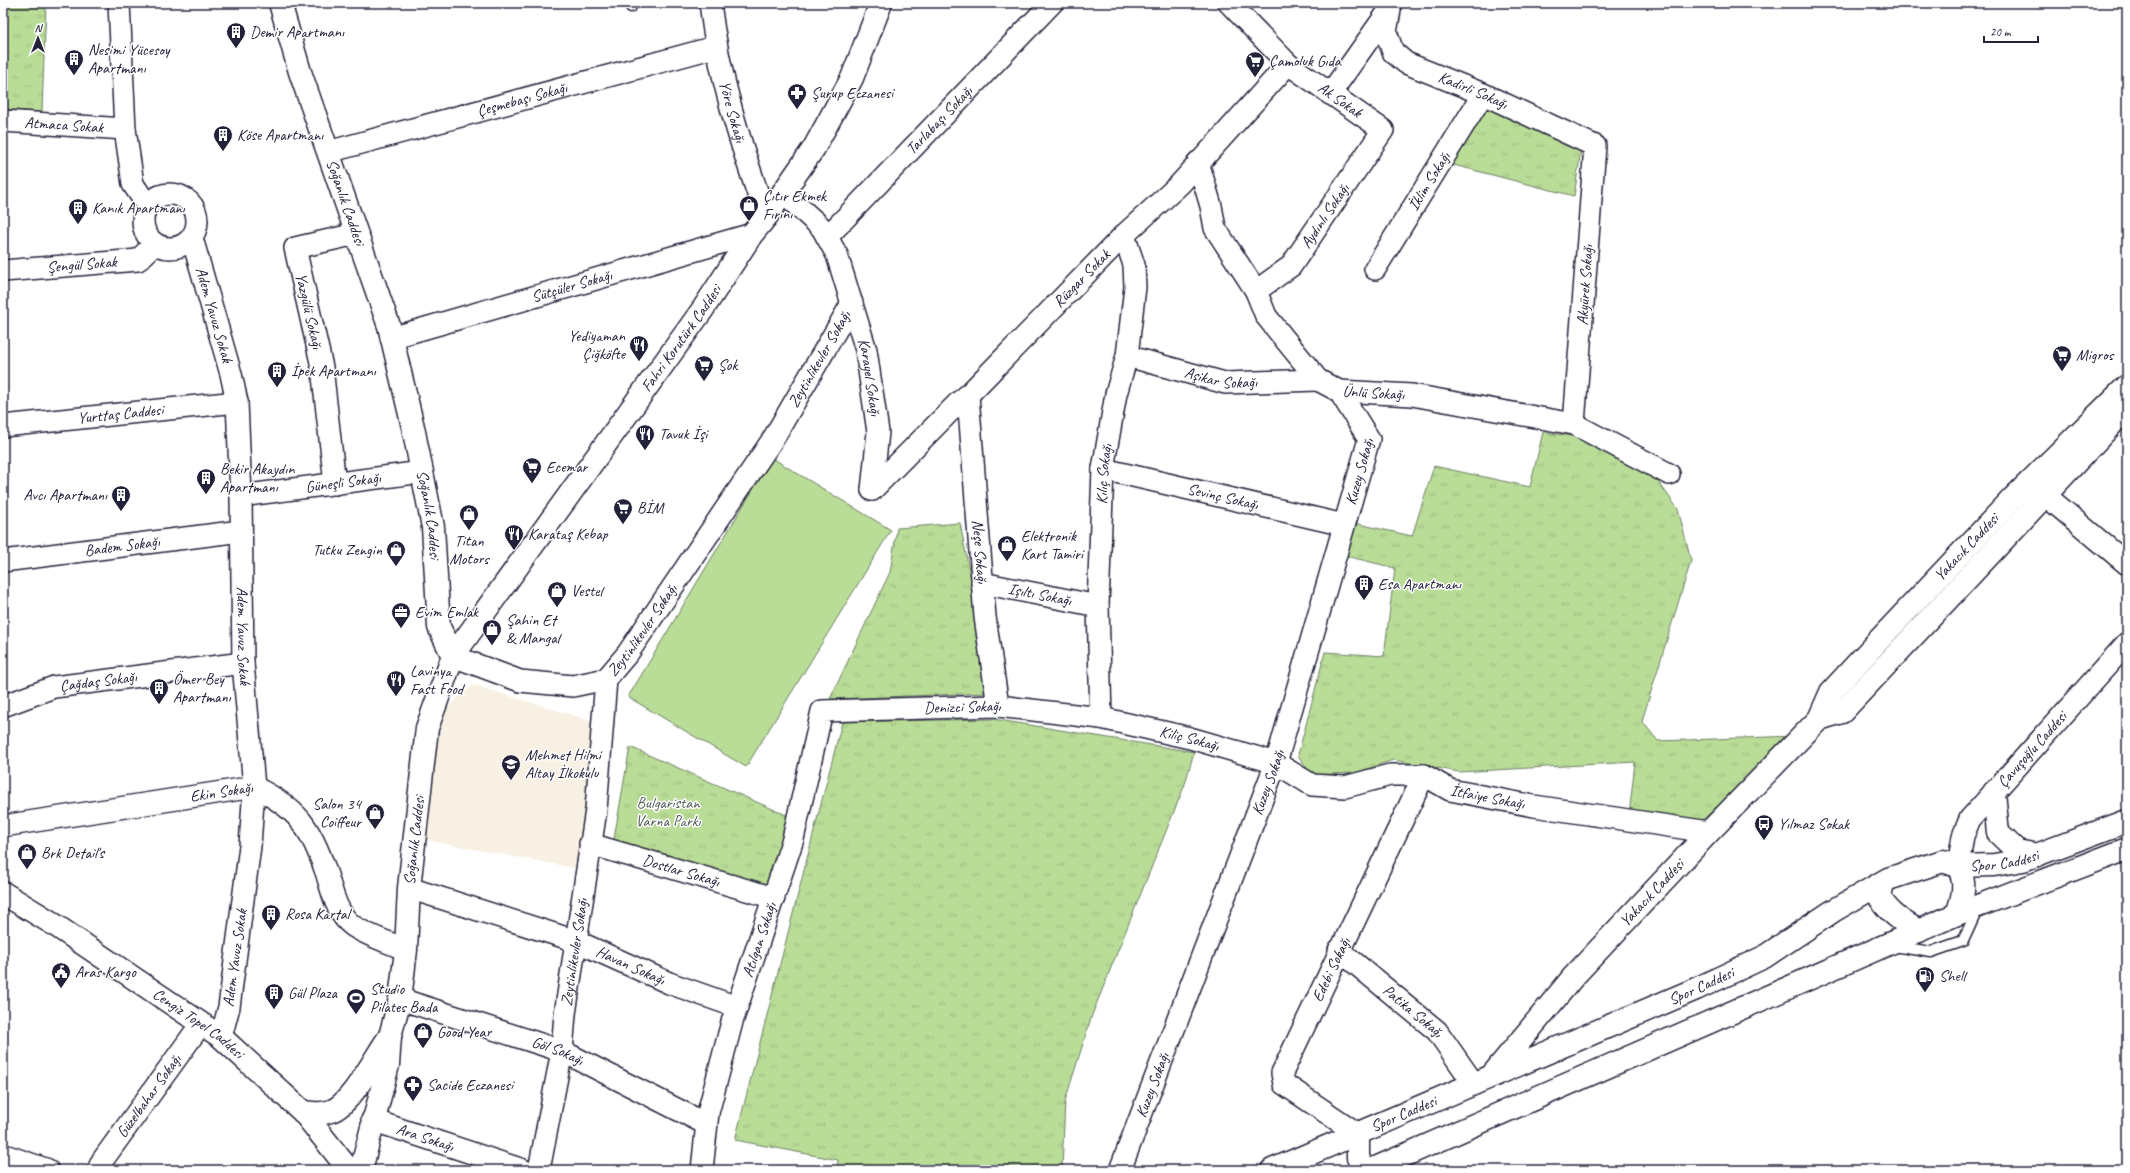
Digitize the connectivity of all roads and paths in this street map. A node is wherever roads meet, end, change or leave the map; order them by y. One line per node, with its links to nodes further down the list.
1 (120, 3): 13 (street)
2 (280, 3): 16 (street, Soğanlık Caddesi)
3 (710, 3): 8 (street, Yöre Sokağı)
4 (881, 3): 18 (street, Fahri Korutürk Caddesi)
5 (1052, 3): 24 (street, Tarlabaşı Sokağı)
6 (1232, 4): 9 (street, Ak Sokak)
7 (1391, 6): 10 (street); 11 (street, Kadirli Sokağı)
8 (715, 47): 16 (street, Çeşmebaşı Sokağı); 20 (street, Yöre Sokağı)
9 (1288, 64): 10 (street, Ak Sokak); 17 (street, Rüzgar Sokak)
10 (1330, 94): 14 (street, Ak Sokak)
11 (1483, 94): 15 (street, Kadirli Sokağı); 27 (street, İklim Sokağı)
12 (3, 121): 13 (street, Atmaca Sokak)
13 (125, 129): 19 (street)
14 (1383, 130): 29 (street, Aydınlı Sokağı)
15 (1595, 146): 39 (street, Akyürek Sokağı)
16 (328, 152): 21 (street, Soğanlık Caddesi)
17 (1198, 162): 23 (street, Rüzgar Sokak); 29 (street, Ünlü Sokağı)
18 (783, 193): 20 (street, Fahri Korutürk Caddesi); 24 (street, Karayel Sokağı)
19 (147, 205): 25 (street); 26 (street)
20 (766, 217): 22 (street, Fahri Korutürk Caddesi)
21 (356, 234): 31 (street, Soğanlık Caddesi); 44 (street, Yazgülü Sokağı)
22 (752, 234): 31 (street, Sütçüler Sokağı); 55 (street, Fahri Korutürk Caddesi)
23 (1124, 235): 32 (street, Kılıç Sokağı); 36 (street, Rüzgar Sokak)
24 (827, 236): 30 (street, Karayel Sokağı)
25 (192, 238): 26 (street); 37 (street, Adem Yavuz Sokak)
26 (155, 244): 28 (street, Şengül Sokak)
27 (1375, 269)
28 (3, 271)
29 (1256, 291): 33 (street, Ünlü Sokağı)
30 (852, 303): 45 (street, Karayel Sokağı); 57 (street, Zeytinlikevler Sokağı)
31 (392, 338): 42 (street, Soğanlık Caddesi)
32 (1127, 356): 33 (street, Aşikar Sokağı); 41 (street, Kılıç Sokağı)
33 (1318, 380): 35 (street, Ünlü Sokağı)
34 (2127, 386): 62 (street, Yakacık Caddesi)
35 (1338, 391): 39 (street, Ünlü Sokağı); 48 (street, Kuzey Sokağı)
36 (968, 395): 45 (street, Rüzgar Sokak); 52 (street, Neşe Sokağı)
37 (237, 402): 40 (street, Yurttaş Caddesi); 47 (street, Adem Yavuz Sokak)
38 (2125, 413): 46 (street, Yakacık Caddesi)
39 (1574, 424): 43 (street, Ünlü Sokağı)
40 (3, 426)
41 (1103, 469): 48 (street, Sevinç Sokağı); 53 (street, Kılıç Sokağı)
42 (422, 472): 44 (street, Güneşli Sokağı); 55 (street, Soğanlık Caddesi)
43 (1670, 474)
44 (335, 484): 47 (street, Güneşli Sokağı)
45 (872, 490)
46 (2045, 495): 51 (street); 62 (street, Yakacık Caddesi)
47 (241, 496): 49 (street, Adem Yavuz Sokak)
48 (1344, 525): 63 (street, Kuzey Sokağı)
49 (241, 531): 50 (street, Badem Sokağı); 56 (street, Adem Yavuz Sokak)
50 (3, 561)
51 (2127, 564)
52 (982, 583): 53 (street, Işıltı Sokağı); 59 (street, Neşe Sokağı)
53 (1098, 606): 61 (street, Kılıç Sokağı)
54 (2127, 643): 66 (street, Çavuşoğlu Caddesi)
55 (453, 656): 57 (street); 75 (street, Soğanlık Caddesi)
56 (243, 663): 58 (street, Çağdaş Sokağı); 65 (street, Adem Yavuz Sokak)
57 (606, 679): 70 (street, Zeytinlikevler Sokağı)
58 (3, 706)
59 (998, 706): 60 (street, Denizci Sokağı); 61 (street, Denizci Sokağı)
60 (822, 711): 77 (street, Atılgan Sokağı)
61 (1101, 718): 63 (street, Kiliç Sokağı)
62 (1819, 719): 69 (street, Yakacık Caddesi)
63 (1276, 763): 64 (street, İtfaiye Sokağı); 106 (street, Kuzey Sokağı)
64 (1424, 775): 69 (street, İtfaiye Sokağı); 84 (street, Edebi Sokağı)
65 (254, 787): 68 (street, Ekin Sokağı); 83 (street, Ekin Sokağı); 89 (street, Adem Yavuz Sokak)
66 (1994, 792): 72 (street); 73 (street, Çavuşoğlu Caddesi)
67 (2127, 821): 72 (street, Spor Caddesi)
68 (3, 826)
69 (1709, 832): 91 (street, Yakacık Caddesi)
70 (590, 844): 77 (street, Dostlar Sokağı); 81 (street, Zeytinlikevler Sokağı)
71 (2127, 849): 78 (street, Spor Caddesi)
72 (2038, 855): 73 (street, Spor Caddesi)
73 (1958, 866): 74 (street, Spor Caddesi); 79 (street)
74 (1883, 882): 80 (street); 91 (street, Spor Caddesi)
75 (409, 888): 81 (street, Havan Sokağı); 83 (street, Soğanlık Caddesi)
76 (3, 893): 87 (street, Cengiz Topel Caddesi)
77 (774, 898): 86 (street, Atılgan Sokağı)
78 (1979, 906): 79 (street, Spor Caddesi); 82 (lane)
79 (1957, 914): 80 (street, Spor Caddesi)
80 (1919, 931): 82 (street, Spor Caddesi)
81 (576, 941): 86 (street, Havan Sokağı); 90 (street, Zeytinlikevler Sokağı)
82 (1886, 945): 98 (street, Spor Caddesi)
83 (406, 950): 85 (street, Soğanlık Caddesi)
84 (1339, 950): 92 (street, Patika Sokağı); 96 (street, Edebi Sokağı)
85 (400, 999): 88 (street, Soğanlık Caddesi); 90 (street, Göl Sokağı)
86 (737, 1007): 95 (street, Atılgan Sokağı)
87 (201, 1024): 89 (street, Cengiz Topel Caddesi); 100 (street, Güzelbahar Sokağı)
88 (390, 1036): 93 (street, Soğanlık Caddesi); 94 (street, Soğanlık Caddesi)
89 (221, 1037): 93 (street, Cengiz Topel Caddesi)
90 (562, 1051): 95 (street, Göl Sokağı); 104 (street, Zeytinlikevler Sokağı)
91 (1493, 1074): 92 (street, Spor Caddesi)
92 (1474, 1084): 96 (street, Spor Caddesi)
93 (303, 1112): 101 (street, Cengiz Topel Caddesi)
94 (372, 1120): 102 (street, Soğanlık Caddesi); 103 (street, Ara Sokağı)
95 (706, 1124): 105 (street, Atılgan Sokağı)
96 (1358, 1134): 107 (street, Spor Caddesi); 108 (street)
97 (3, 1156): 99 (street)
98 (1400, 1164): 109 (street, Spor Caddesi)
99 (47, 1170)
100 (98, 1170)
101 (349, 1170)
102 (361, 1170)
103 (523, 1170)
104 (539, 1170)
105 (702, 1170)
106 (1120, 1170)
107 (1272, 1170)
108 (1365, 1170)
109 (1371, 1170)

